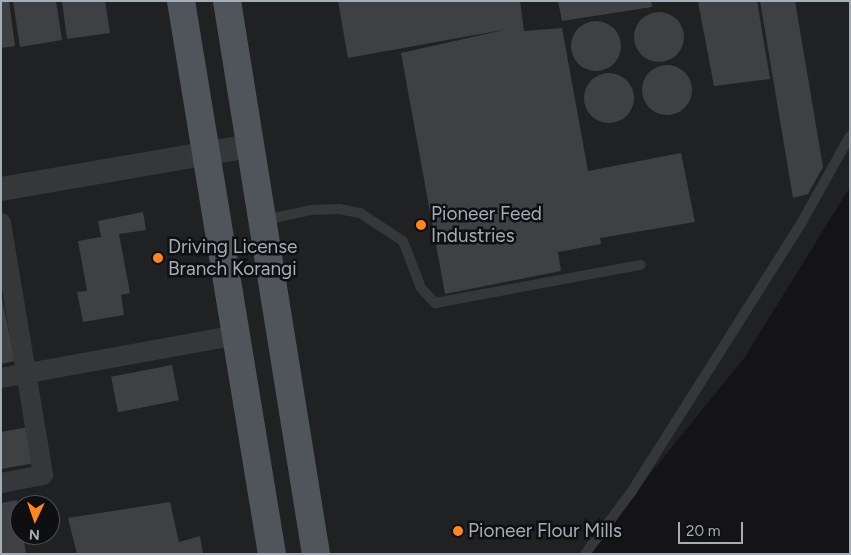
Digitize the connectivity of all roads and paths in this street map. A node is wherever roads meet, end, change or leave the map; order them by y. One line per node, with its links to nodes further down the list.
1 (181, 1): 5 (main road)
2 (227, 1): 4 (main road)
3 (850, 136): 16 (lane)
4 (251, 146): 5 (street); 7 (main road)
5 (206, 154): 6 (street); 10 (main road)
6 (1, 189)
7 (263, 220): 9 (lane); 15 (main road)
8 (1, 223): 11 (street)
9 (640, 265)
10 (238, 335): 11 (street); 14 (main road)
11 (25, 373): 12 (street); 13 (street)
12 (1, 378)
13 (1, 483)
14 (272, 554)
15 (316, 554)
16 (585, 554)

